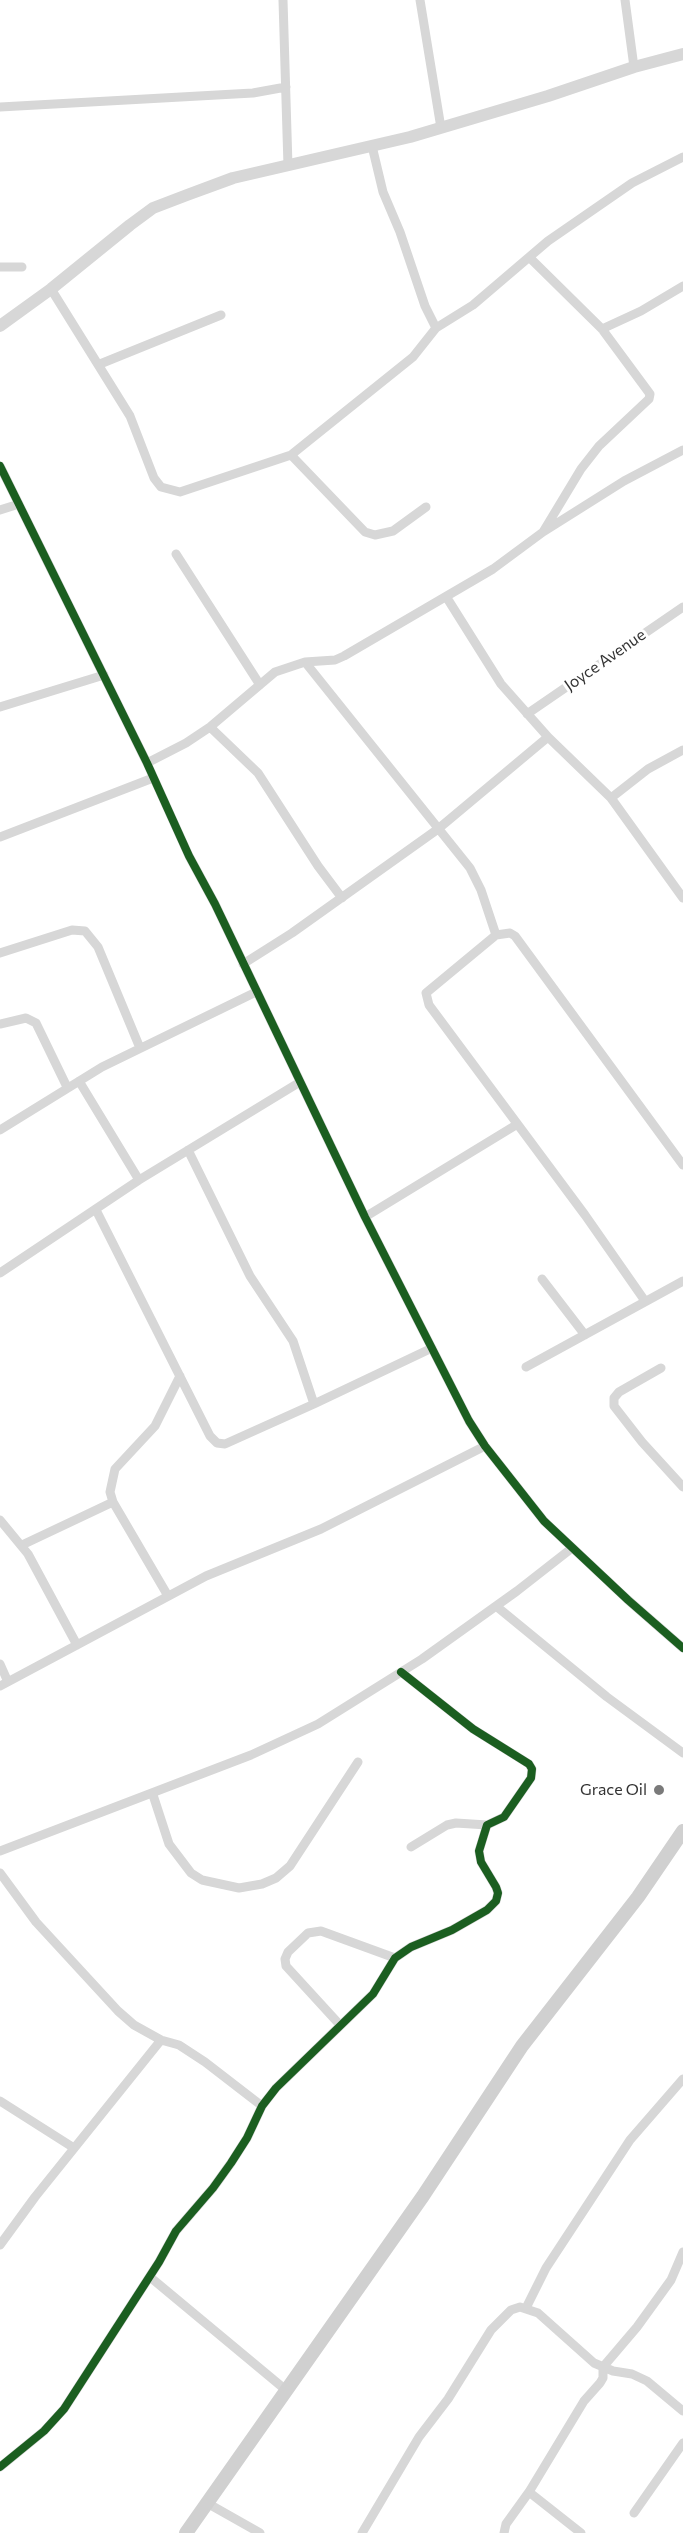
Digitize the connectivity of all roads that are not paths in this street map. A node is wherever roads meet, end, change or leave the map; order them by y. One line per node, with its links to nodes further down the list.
1 (283, 0): 6 (street)
2 (420, 0): 8 (street)
3 (625, 0): 5 (street)
4 (683, 54): 5 (street)
5 (634, 67): 8 (street)
6 (286, 87): 7 (street); 11 (street)
7 (0, 107)
8 (441, 128): 9 (street)
9 (372, 146): 11 (street); 19 (street)
10 (683, 157): 12 (street)
11 (288, 166): 16 (street)
12 (530, 258): 19 (street); 20 (street)
13 (0, 267): 14 (street)
14 (22, 267)
15 (683, 286): 20 (street)
16 (51, 289): 18 (street); 21 (street)
17 (221, 315): 21 (street)
18 (0, 326)
19 (436, 328): 23 (street)
20 (602, 328): 28 (street)
21 (100, 364): 23 (street)
22 (683, 450): 28 (street)
23 (291, 455): 26 (street)
24 (0, 466): 25 (street)
25 (20, 504): 27 (street); 33 (street)
26 (426, 507)
27 (0, 510)
28 (543, 532): 30 (street)
29 (176, 554): 34 (street)
30 (447, 598): 32 (street); 36 (street)
31 (683, 606): 36 (street, Joyce Avenue)
32 (305, 662): 34 (street); 43 (street)
33 (104, 675): 35 (street); 40 (street)
34 (260, 685): 37 (street)
35 (0, 706)
36 (527, 714): 38 (street)
37 (210, 727): 40 (street); 45 (street)
38 (548, 737): 42 (street); 43 (street)
39 (683, 750): 42 (street)
40 (147, 763): 41 (street)
41 (153, 778): 44 (street); 49 (street)
42 (611, 798): 46 (street)
43 (438, 829): 45 (street); 47 (street)
44 (0, 837)
45 (342, 898): 49 (street)
46 (683, 898)
47 (496, 935): 56 (street); 59 (street)
48 (0, 953): 52 (street)
49 (243, 964): 50 (street)
50 (256, 992): 52 (street); 54 (street)
51 (0, 1024): 55 (street)
52 (140, 1048): 53 (street)
53 (79, 1081): 55 (street); 60 (street)
54 (300, 1082): 58 (street); 62 (street)
55 (68, 1088): 57 (street)
56 (516, 1125): 62 (street); 66 (street)
57 (0, 1130)
58 (188, 1150): 60 (street); 72 (street)
59 (683, 1165)
60 (139, 1180): 61 (street)
61 (96, 1210): 63 (street); 71 (street)
62 (365, 1217): 68 (street)
63 (0, 1273)
64 (542, 1279): 67 (street)
65 (683, 1281): 66 (street)
66 (645, 1301): 67 (street)
67 (585, 1335): 69 (street)
68 (432, 1348): 72 (street); 73 (street)
69 (526, 1367)
70 (661, 1368): 74 (street)
71 (180, 1376): 72 (street); 75 (street)
72 (314, 1404)
73 (485, 1446): 78 (street); 79 (street)
74 (683, 1487)
75 (113, 1502): 77 (street); 79 (street)
76 (0, 1520): 77 (street)
77 (22, 1545): 81 (street)
78 (572, 1548): 80 (street); 82 (street)
79 (168, 1596): 81 (street)
80 (496, 1606): 84 (street); 86 (street)
81 (77, 1645): 85 (street)
82 (683, 1648)
83 (0, 1664): 85 (street)
84 (401, 1672): 88 (street); 89 (street)
85 (4, 1684)
86 (683, 1753)
87 (358, 1762): 88 (street)
88 (153, 1795): 92 (street)
89 (487, 1825): 91 (street); 94 (street)
90 (683, 1831): 106 (main road)
91 (411, 1847)
92 (0, 1851)
93 (0, 1873): 96 (street)
94 (395, 1958): 95 (street); 95 (street)
95 (340, 2025): 99 (street)
96 (161, 2040): 99 (street); 100 (street)
97 (683, 2079): 104 (street)
98 (0, 2102): 100 (street)
99 (262, 2106): 103 (street)
100 (74, 2148): 101 (street)
101 (0, 2245)
102 (683, 2252): 105 (street)
103 (150, 2277): 106 (street); 109 (street)
104 (526, 2308): 105 (street); 115 (street)
105 (603, 2367): 107 (street); 110 (street)
106 (287, 2391): 111 (main road)
107 (683, 2410)
108 (683, 2443): 112 (street)
109 (0, 2467)
110 (529, 2492): 116 (street); 117 (street)
111 (207, 2504): 113 (main road); 114 (street)
112 (634, 2513)
113 (186, 2533)
114 (260, 2533)
115 (362, 2533)
116 (504, 2533)
117 (581, 2533)

